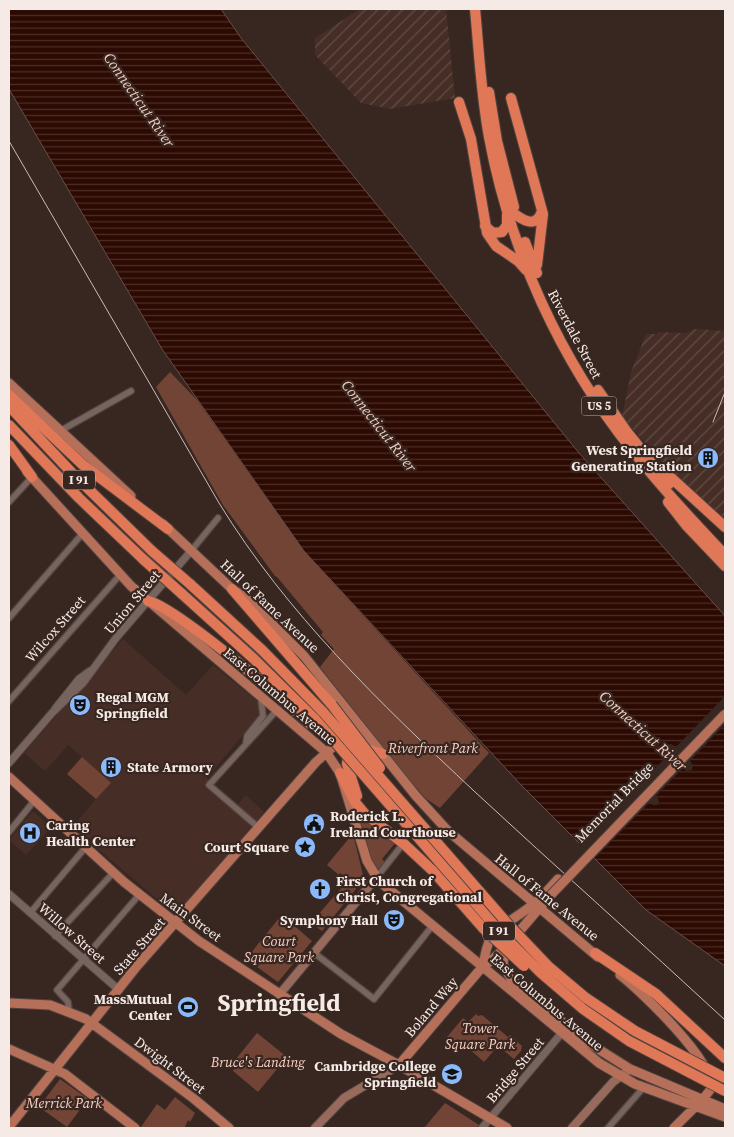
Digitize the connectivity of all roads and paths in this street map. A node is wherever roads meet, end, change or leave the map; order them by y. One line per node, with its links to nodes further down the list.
1 (475, 9): 5 (highway, US 5)
2 (482, 9): 7 (highway, US 5)
3 (511, 98): 6 (highway)
4 (459, 102): 8 (highway)
5 (507, 208): 8 (highway); 9 (highway, Riverdale Street / US 5)
6 (542, 211): 7 (highway); 10 (highway)
7 (516, 215): 10 (highway, Riverdale Street / US 5)
8 (485, 226): 9 (highway)
9 (529, 273): 18 (highway, Riverdale Street / US 5)
10 (539, 279): 18 (highway, Riverdale Street / US 5)
11 (9, 383): 16 (main road, Hall of Fame Avenue)
12 (131, 392): 16 (street)
13 (9, 395): 24 (highway)
14 (9, 406): 48 (highway, I 91, bridge)
15 (9, 425): 39 (highway, I 91, bridge)
16 (60, 431): 24 (main road, Hall of Fame Avenue)
17 (9, 445): 20 (highway)
18 (634, 448): 23 (highway); 26 (highway, Riverdale Street / US 5); 28 (highway, Riverdale Street / US 5); 29 (highway)
19 (9, 452): 20 (main road, East Columbus Avenue)
20 (32, 477): 21 (street); 25 (main road, East Columbus Avenue)
21 (9, 502)
22 (218, 518): 27 (street)
23 (725, 527)
24 (168, 529): 27 (main road, Hall of Fame Avenue)
25 (83, 533): 30 (main road, East Columbus Avenue); 33 (street)
26 (725, 546)
27 (191, 551): 31 (main road, Hall of Fame Avenue); 32 (street, Union Street)
28 (725, 555)
29 (725, 566)
30 (120, 575): 32 (main road, East Columbus Avenue); 35 (street, Wilcox Street)
31 (232, 589): 40 (main road, Hall of Fame Avenue); 48 (highway, bridge)
32 (148, 601): 34 (main road, East Columbus Avenue); 39 (highway); 44 (street, Union Street)
33 (9, 618)
34 (259, 694): 37 (main road, East Columbus Avenue); 41 (street)
35 (9, 701)
36 (725, 706): 58 (main road, Memorial Bridge)
37 (278, 709): 41 (street); 42 (main road, East Columbus Avenue)
38 (725, 714): 58 (main road, Memorial Bridge, bridge)
39 (312, 722): 72 (highway, I 91, bridge)
40 (360, 724): 42 (main road, State Street); 43 (main road, Hall of Fame Avenue)
41 (246, 743): 50 (street)
42 (326, 752): 45 (main road, East Columbus Avenue); 50 (main road, State Street)
43 (382, 754): 49 (highway); 59 (main road, Hall of Fame Avenue)
44 (9, 763)
45 (340, 773): 49 (highway); 55 (main road, East Columbus Avenue)
46 (9, 777): 47 (main road, Main Street)
47 (34, 801): 51 (street); 52 (main road, Main Street)
48 (404, 804): 82 (highway, I 91, bridge)
49 (364, 813): 72 (highway, bridge)
50 (258, 827): 61 (main road, State Street)
51 (9, 832)
52 (85, 848): 54 (main road, Main Street); 60 (street)
53 (399, 849): 55 (street)
54 (112, 873): 57 (main road, Main Street); 63 (street)
55 (376, 878): 62 (main road, East Columbus Avenue); 65 (main road)
56 (9, 894): 60 (street, Willow Street)
57 (139, 895): 61 (main road, Main Street); 67 (street)
58 (546, 896): 59 (main road, Boland Way)
59 (536, 906): 64 (main road, Boland Way); 66 (main road, Hall of Fame Avenue); 68 (main road, Boland Way)
60 (30, 913): 63 (street, Willow Street)
61 (176, 924): 69 (main road, State Street); 70 (main road, Main Street)
62 (433, 925): 65 (street); 68 (main road, East Columbus Avenue)
63 (55, 936): 67 (street, Willow Street)
64 (505, 948): 68 (main road, Boland Way); 75 (main road, East Columbus Avenue)
65 (313, 952): 70 (main road)
66 (595, 953): 77 (highway); 85 (main road, Hall of Fame Avenue)
67 (82, 960): 69 (street, Willow Street); 73 (street)
68 (483, 968): 75 (main road, East Columbus Avenue); 78 (main road, Boland Way)
69 (119, 990): 74 (main road, State Street)
70 (279, 995): 78 (main road, Main Street)
71 (9, 1003): 73 (main road, Dwight Street)
72 (583, 1009): 84 (highway, I 91, bridge)
73 (69, 1011): 74 (main road, Dwight Street)
74 (92, 1023): 79 (main road, State Street); 91 (main road, Dwight Street)
75 (564, 1030): 80 (main road, East Columbus Avenue); 81 (main road, East Columbus Avenue); 88 (street, Bridge Street)
76 (9, 1049): 79 (main road)
77 (725, 1058)
78 (399, 1065): 88 (main road, Main Street); 92 (main road)
79 (56, 1069): 89 (main road, State Street); 90 (main road)
80 (630, 1069): 81 (main road); 85 (main road, East Columbus Avenue)
81 (621, 1076): 83 (main road, East Columbus Avenue); 95 (main road)
82 (725, 1078)
83 (644, 1087): 85 (main road, East Columbus Avenue); 96 (street)
84 (725, 1092)
85 (699, 1102): 86 (main road, East Columbus Avenue); 87 (main road, East Columbus Avenue); 97 (main road)
86 (725, 1109)
87 (725, 1117)
88 (491, 1118): 93 (street, Bridge Street); 94 (main road, Main Street)
89 (9, 1127)
90 (135, 1128)
91 (228, 1128)
92 (315, 1128)
93 (482, 1128)
94 (508, 1128)
95 (572, 1128)
96 (608, 1128)
97 (674, 1128)

